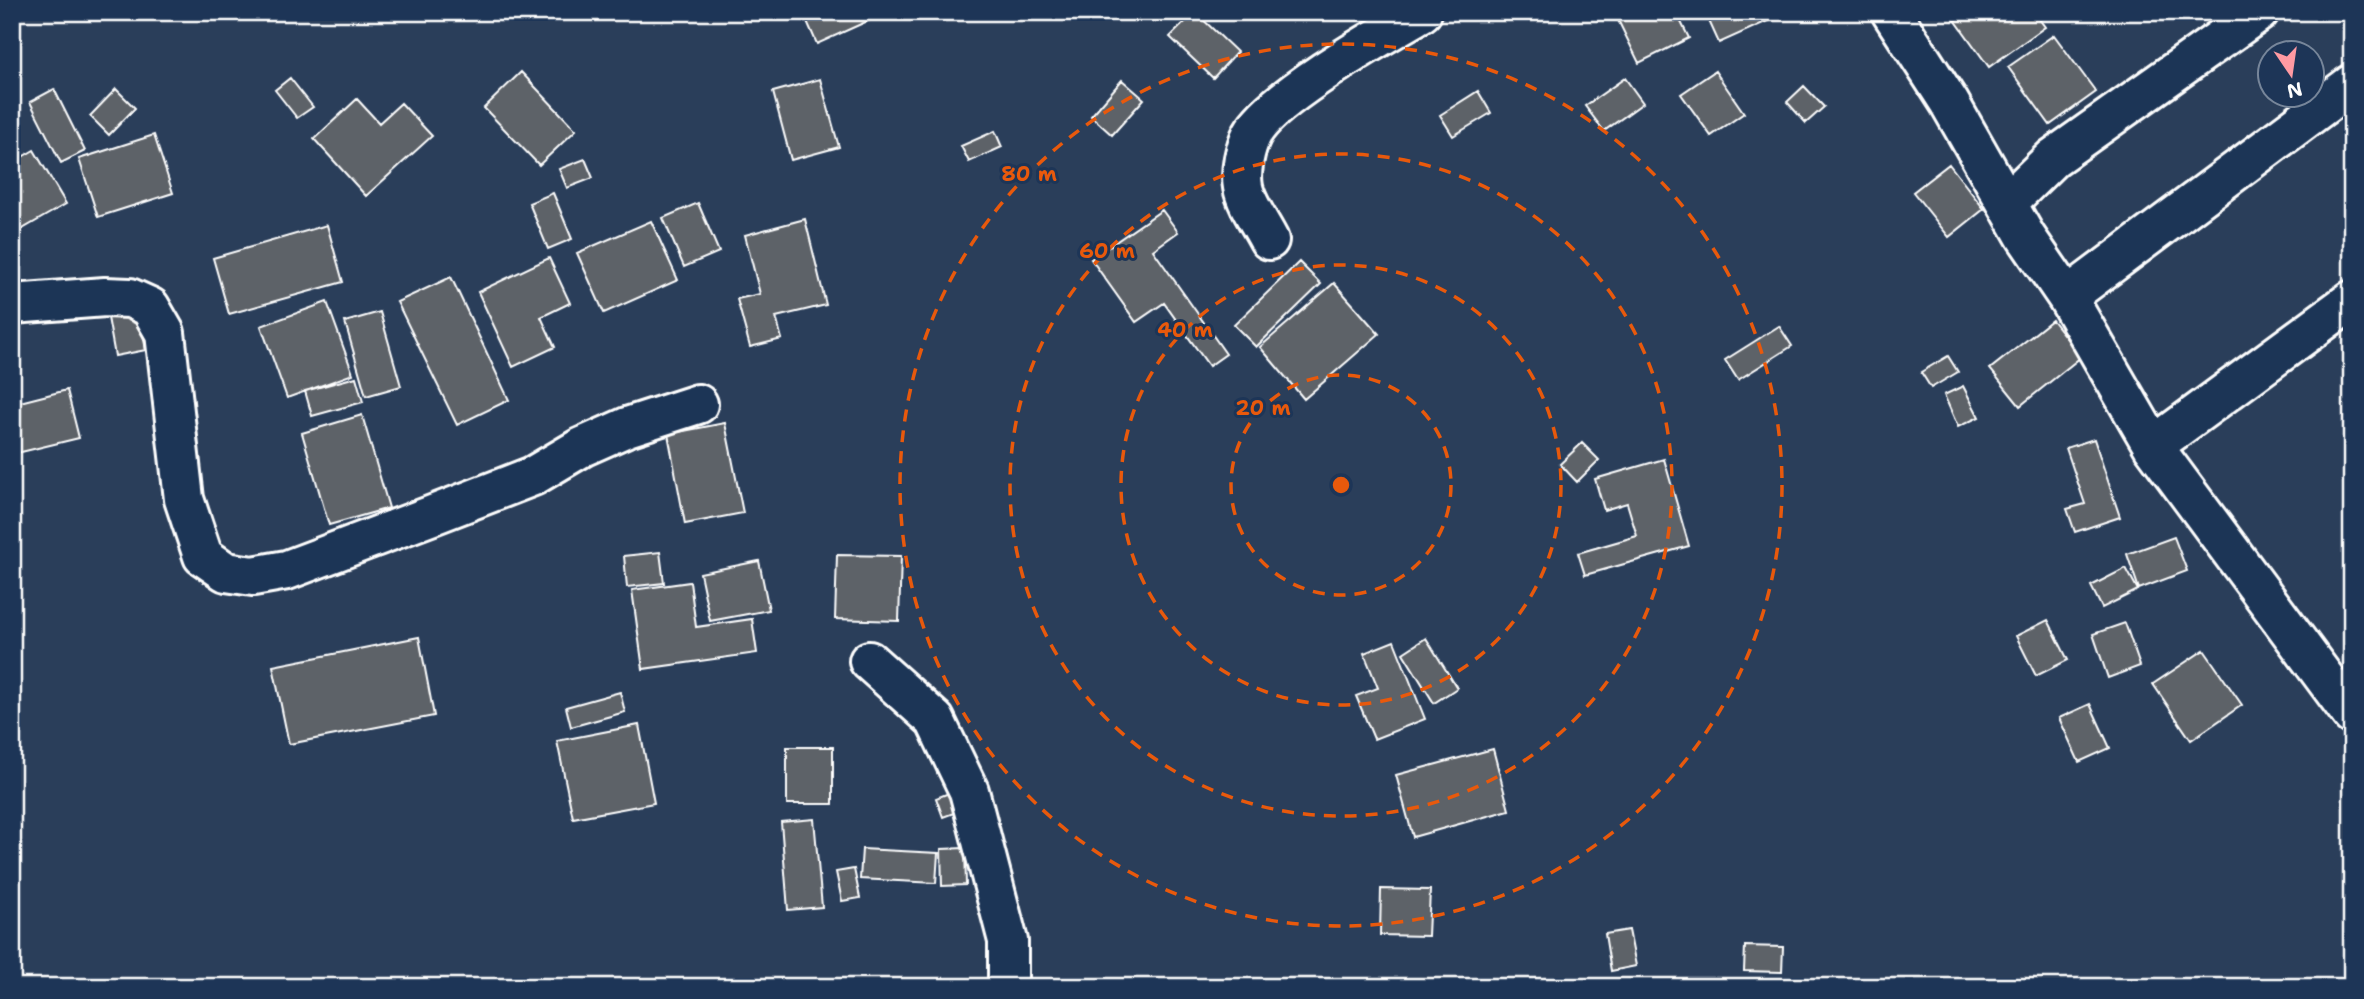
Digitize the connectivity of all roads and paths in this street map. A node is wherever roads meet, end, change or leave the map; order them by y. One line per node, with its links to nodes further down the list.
1 (1422, 12): 6 (street)
2 (1891, 12): 5 (street)
3 (2259, 12): 5 (street)
4 (2352, 84): 7 (street)
5 (2008, 202): 7 (street)
6 (1269, 240)
7 (2067, 297): 11 (street)
8 (2352, 300): 11 (street)
9 (12, 304): 10 (street)
10 (698, 404)
11 (2153, 446): 13 (street)
12 (869, 661): 14 (street)
13 (2352, 715)
14 (1009, 987)

